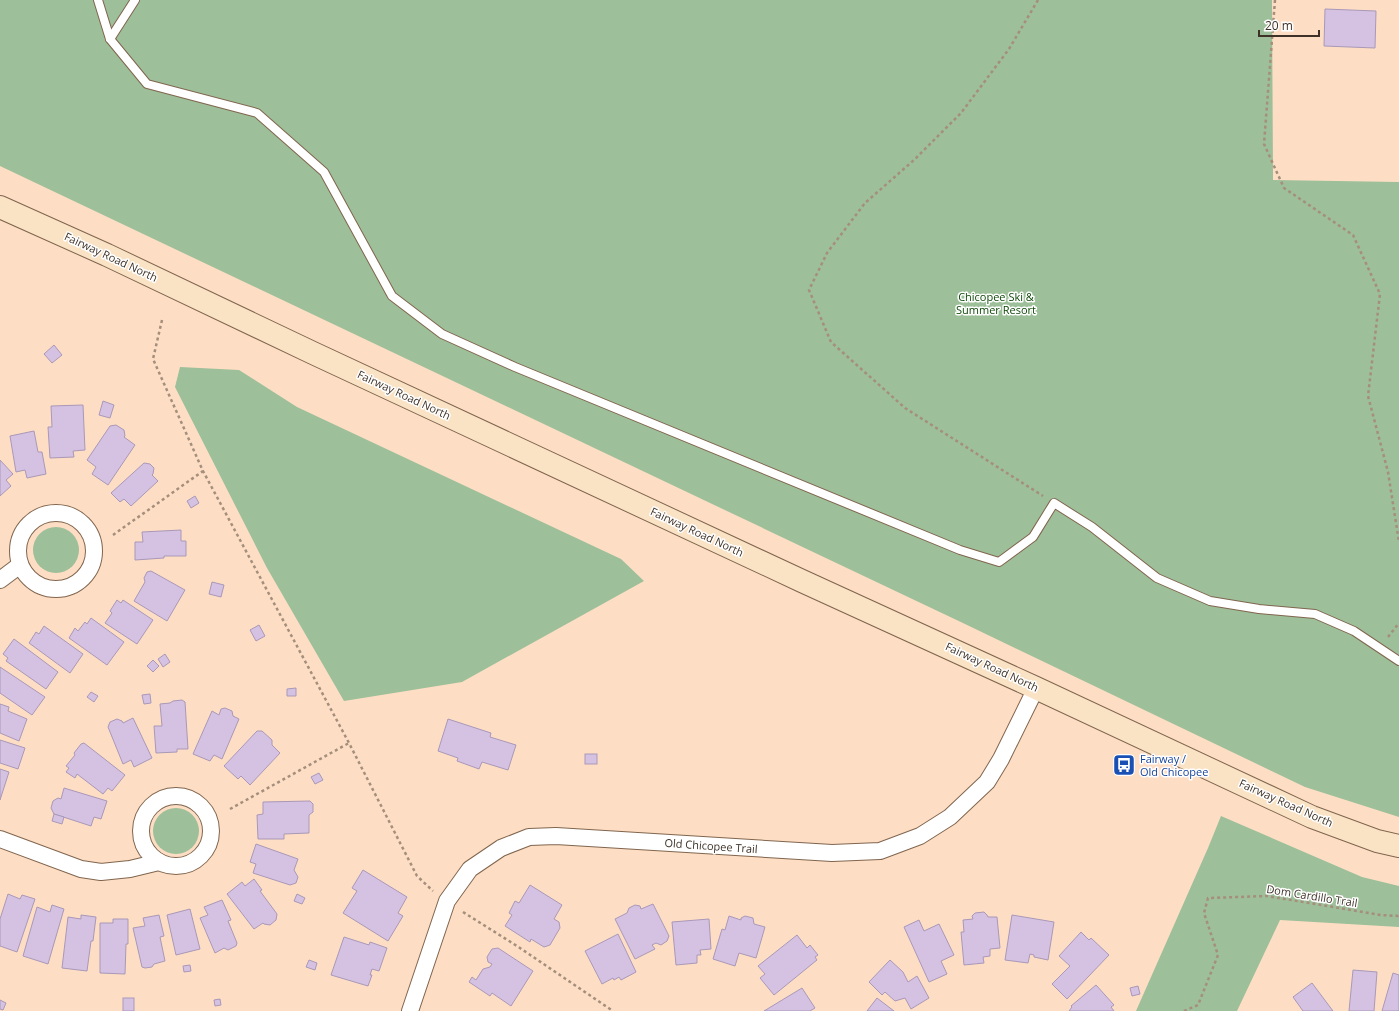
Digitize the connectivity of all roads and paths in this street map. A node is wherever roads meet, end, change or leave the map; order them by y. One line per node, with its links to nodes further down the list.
1 (98, 0): 5 (lane)
2 (135, 0): 5 (lane)
3 (1038, 0): 9 (path)
4 (1276, 0): 11 (path)
5 (110, 40): 9 (lane)
6 (0, 207): 15 (main road, Fairway Road North)
7 (162, 320): 8 (path)
8 (203, 471): 10 (path); 16 (path)
9 (1054, 502): 14 (lane)
10 (113, 535)
11 (1399, 542)
12 (20, 565): 12 (street); 13 (street)
13 (0, 580)
14 (1399, 661)
15 (1036, 688): 19 (main road, Fairway Road North); 24 (street, Old Chicopee Trail)
16 (349, 743): 17 (path); 21 (path)
17 (230, 809)
18 (0, 839): 20 (street)
19 (1399, 846)
20 (159, 862): 20 (street)
21 (438, 895)
22 (459, 910): 25 (path)
23 (1399, 916): 26 (path, Dom Cardillo Trail)
24 (410, 1011)
25 (612, 1011)
26 (1184, 1011)

